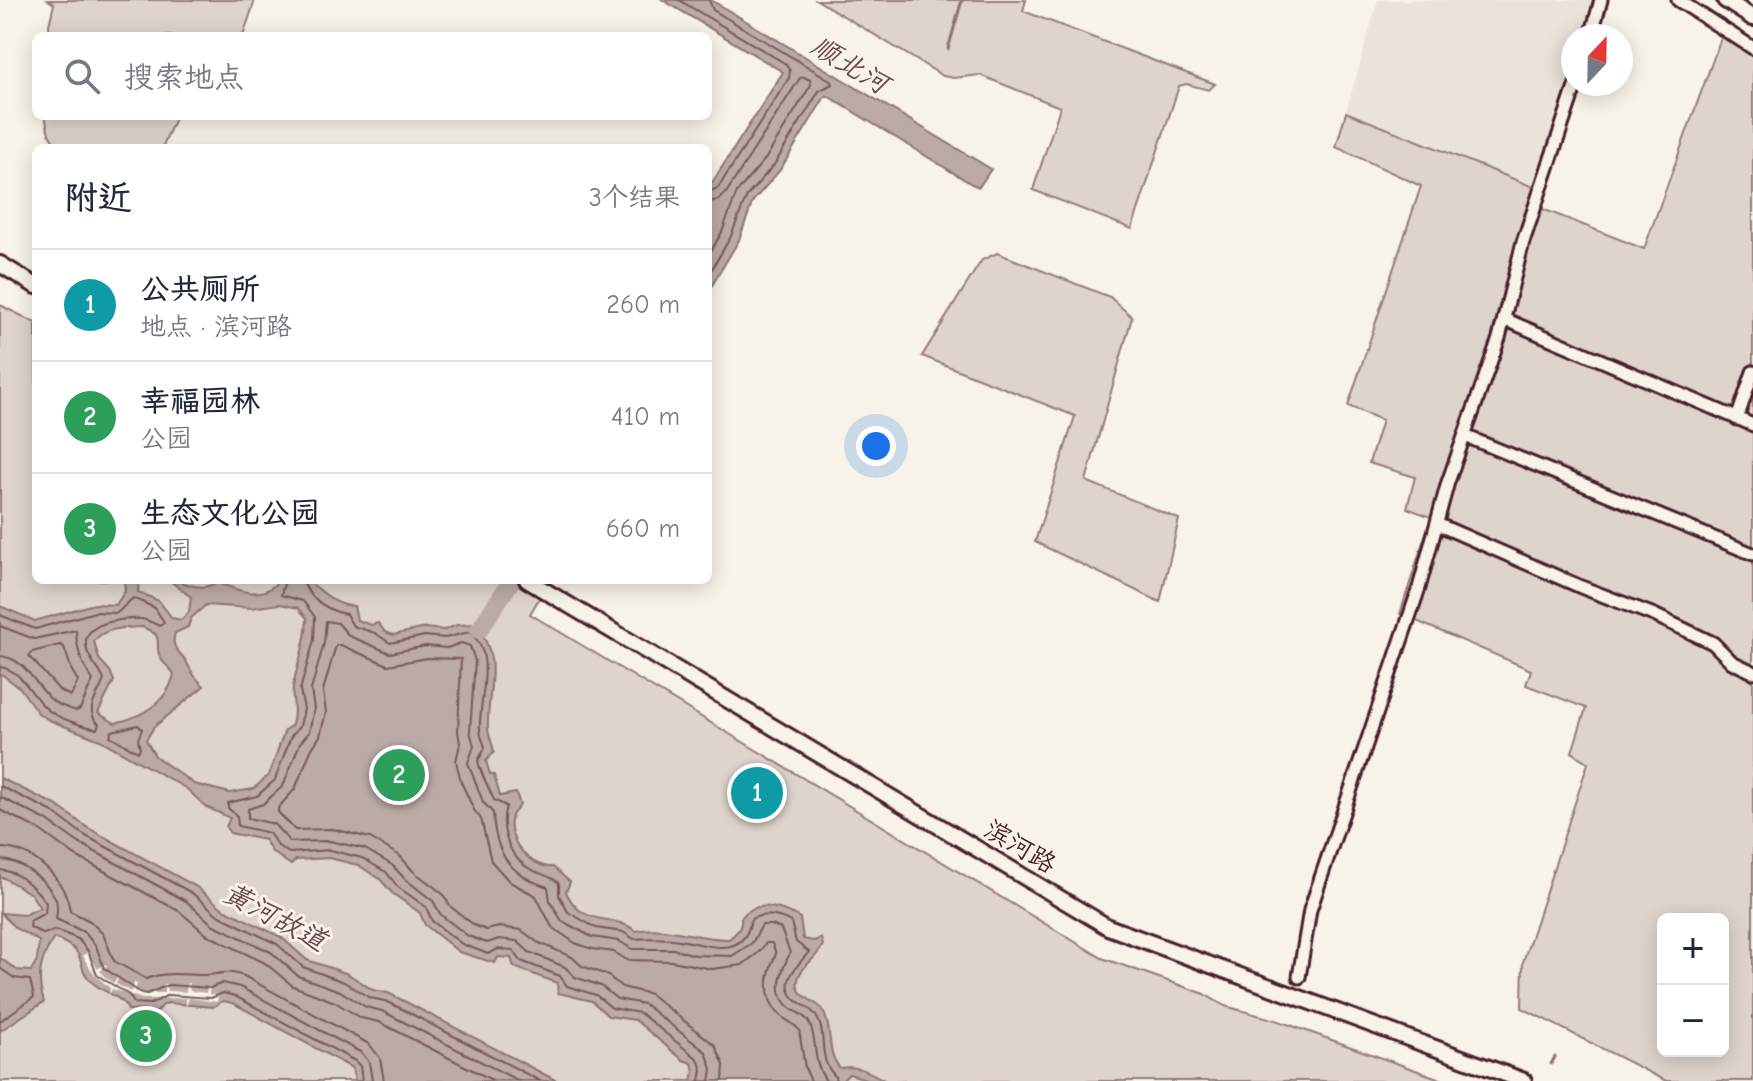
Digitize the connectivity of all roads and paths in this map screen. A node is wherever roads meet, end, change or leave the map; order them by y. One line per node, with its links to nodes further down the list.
1 (1601, 0): 5 (street)
2 (1678, 0): 6 (street)
3 (1725, 0): 4 (main road)
4 (1753, 18)
5 (1594, 24)
6 (1753, 48)
7 (1572, 96): 10 (street)
8 (4, 267): 9 (main road)
9 (32, 284)
10 (1504, 319): 12 (street); 14 (street)
11 (1753, 372): 12 (street)
12 (1737, 419): 13 (street)
13 (1753, 425)
14 (1465, 436): 15 (street); 16 (street)
15 (1437, 524): 18 (street); 19 (street)
16 (1753, 554)
17 (534, 584): 20 (main road, 滨河路)
18 (1753, 672)
19 (1299, 977)
20 (1524, 1081)

